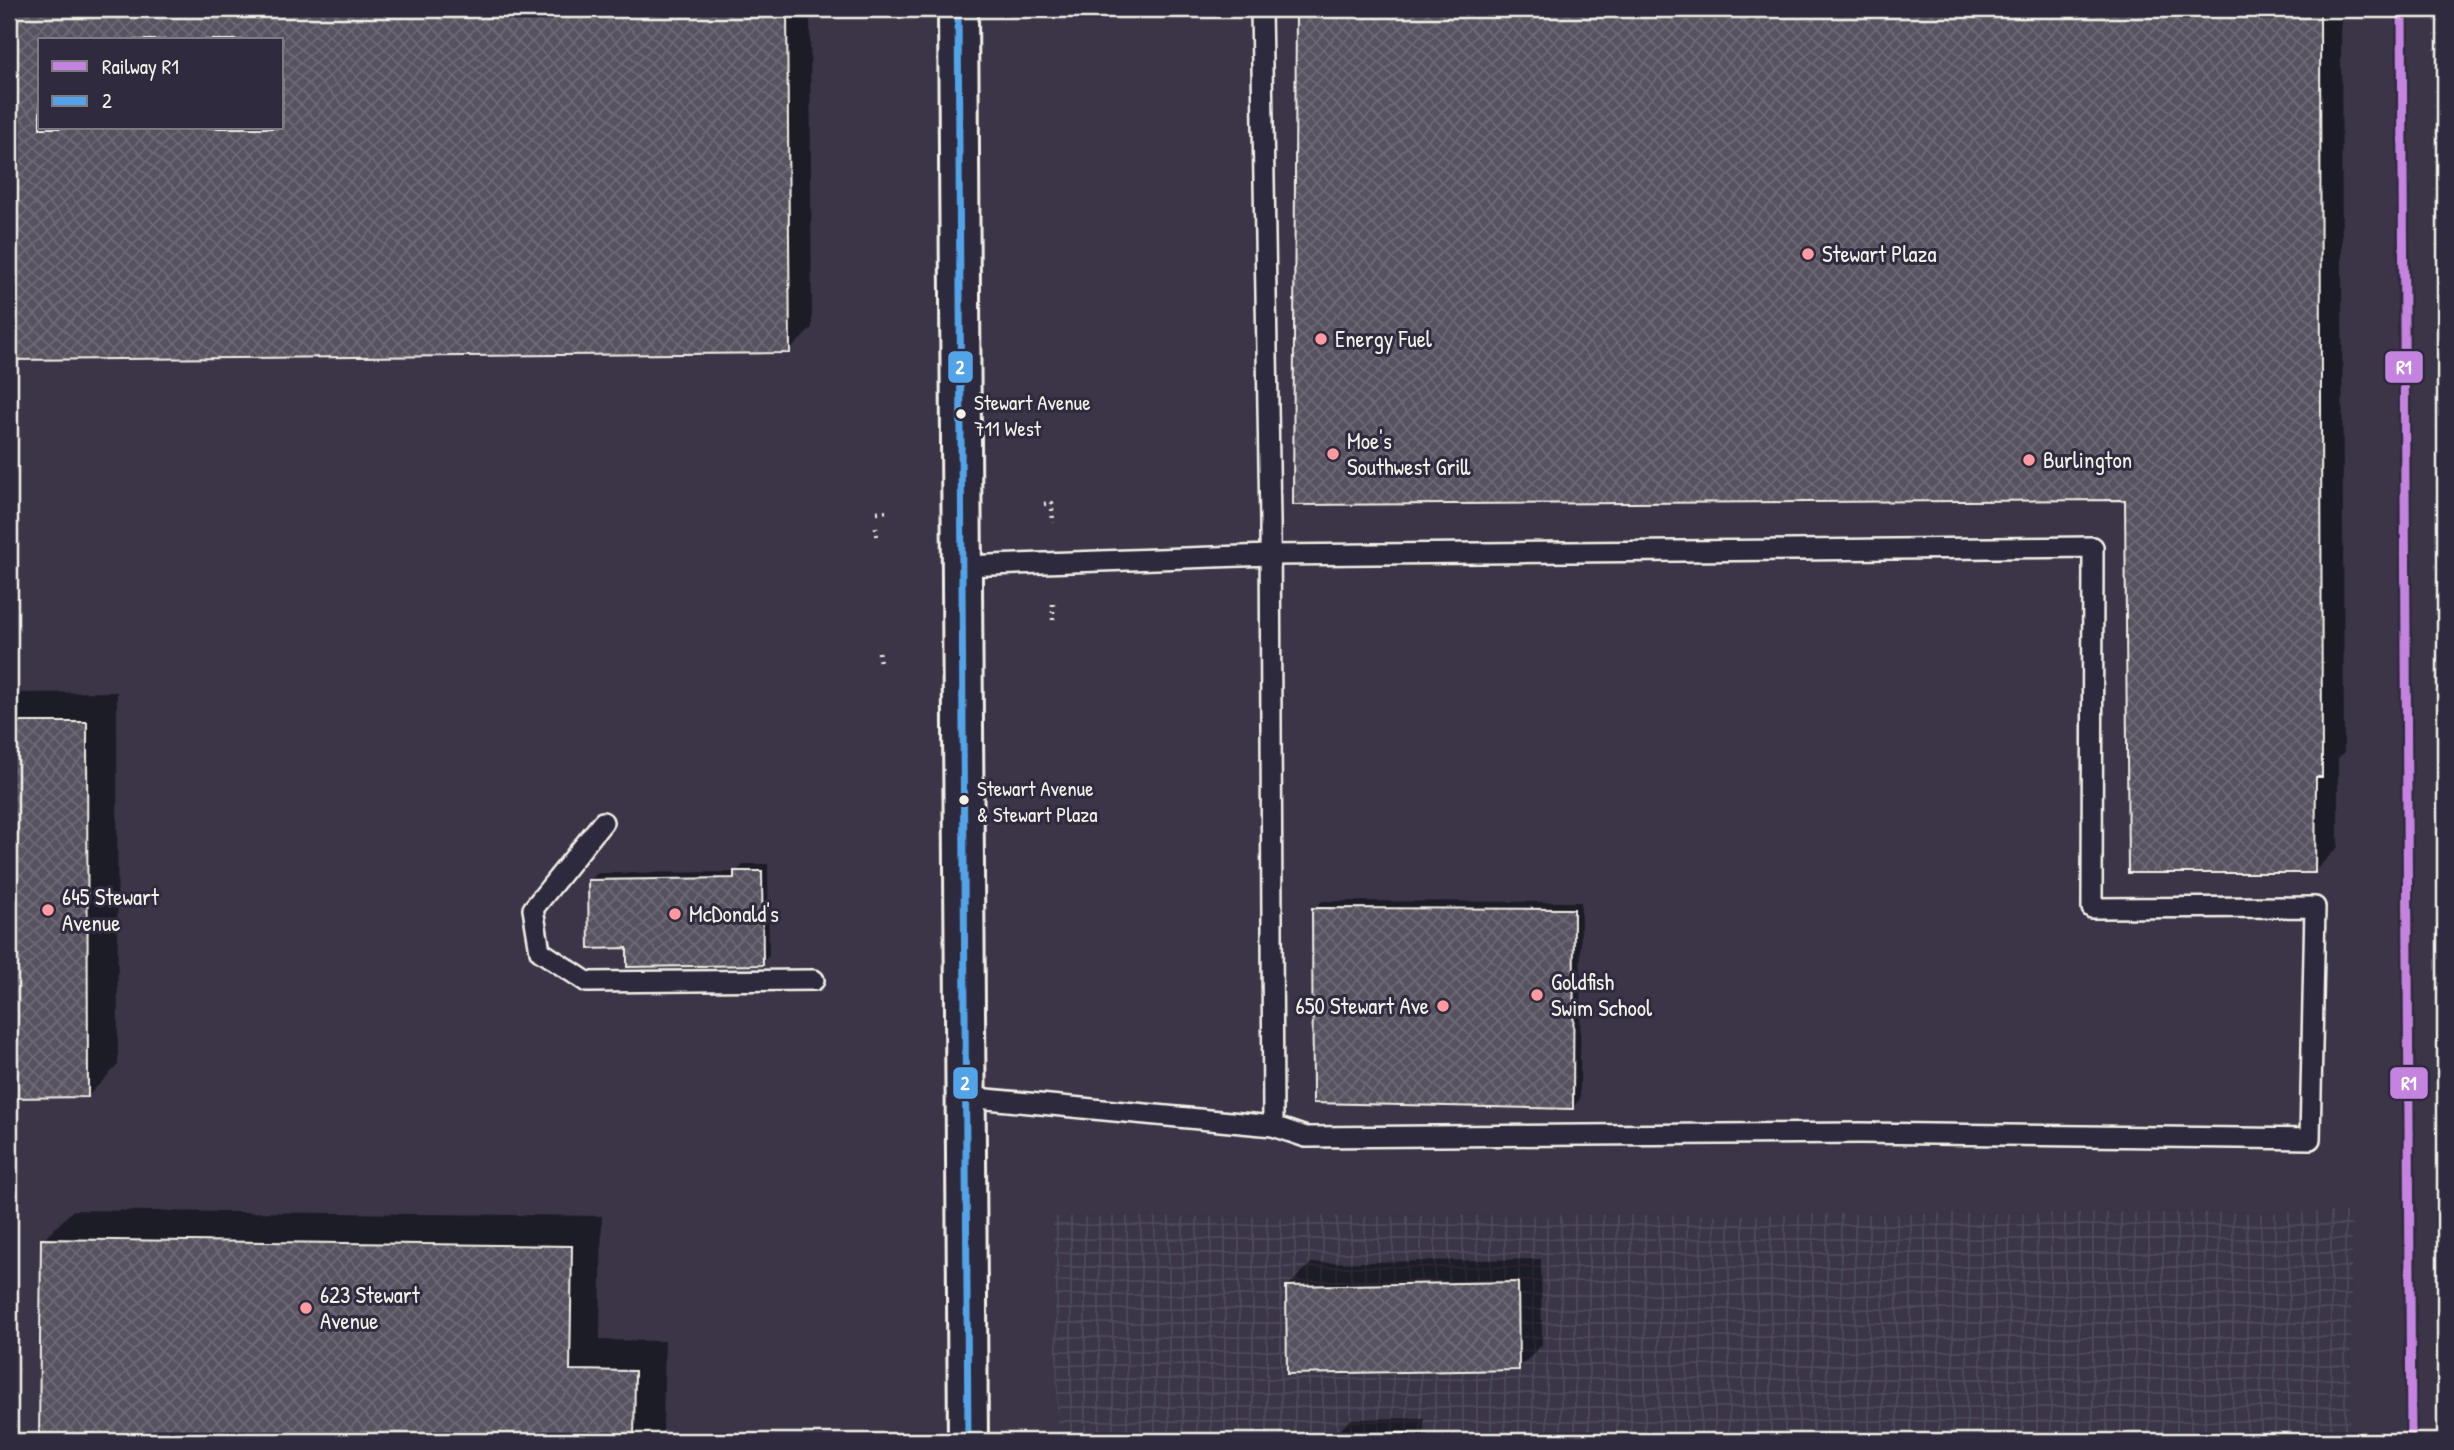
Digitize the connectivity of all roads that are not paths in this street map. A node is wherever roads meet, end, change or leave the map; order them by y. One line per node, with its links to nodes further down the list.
1 (958, 9): 4 (main road)
2 (1261, 9): 3 (lane)
3 (1270, 555): 4 (lane); 8 (lane); 8 (lane)
4 (962, 566): 7 (main road)
5 (603, 822): 6 (lane)
6 (814, 979)
7 (966, 1097): 8 (lane); 9 (main road)
8 (1273, 1126)
9 (968, 1441)

